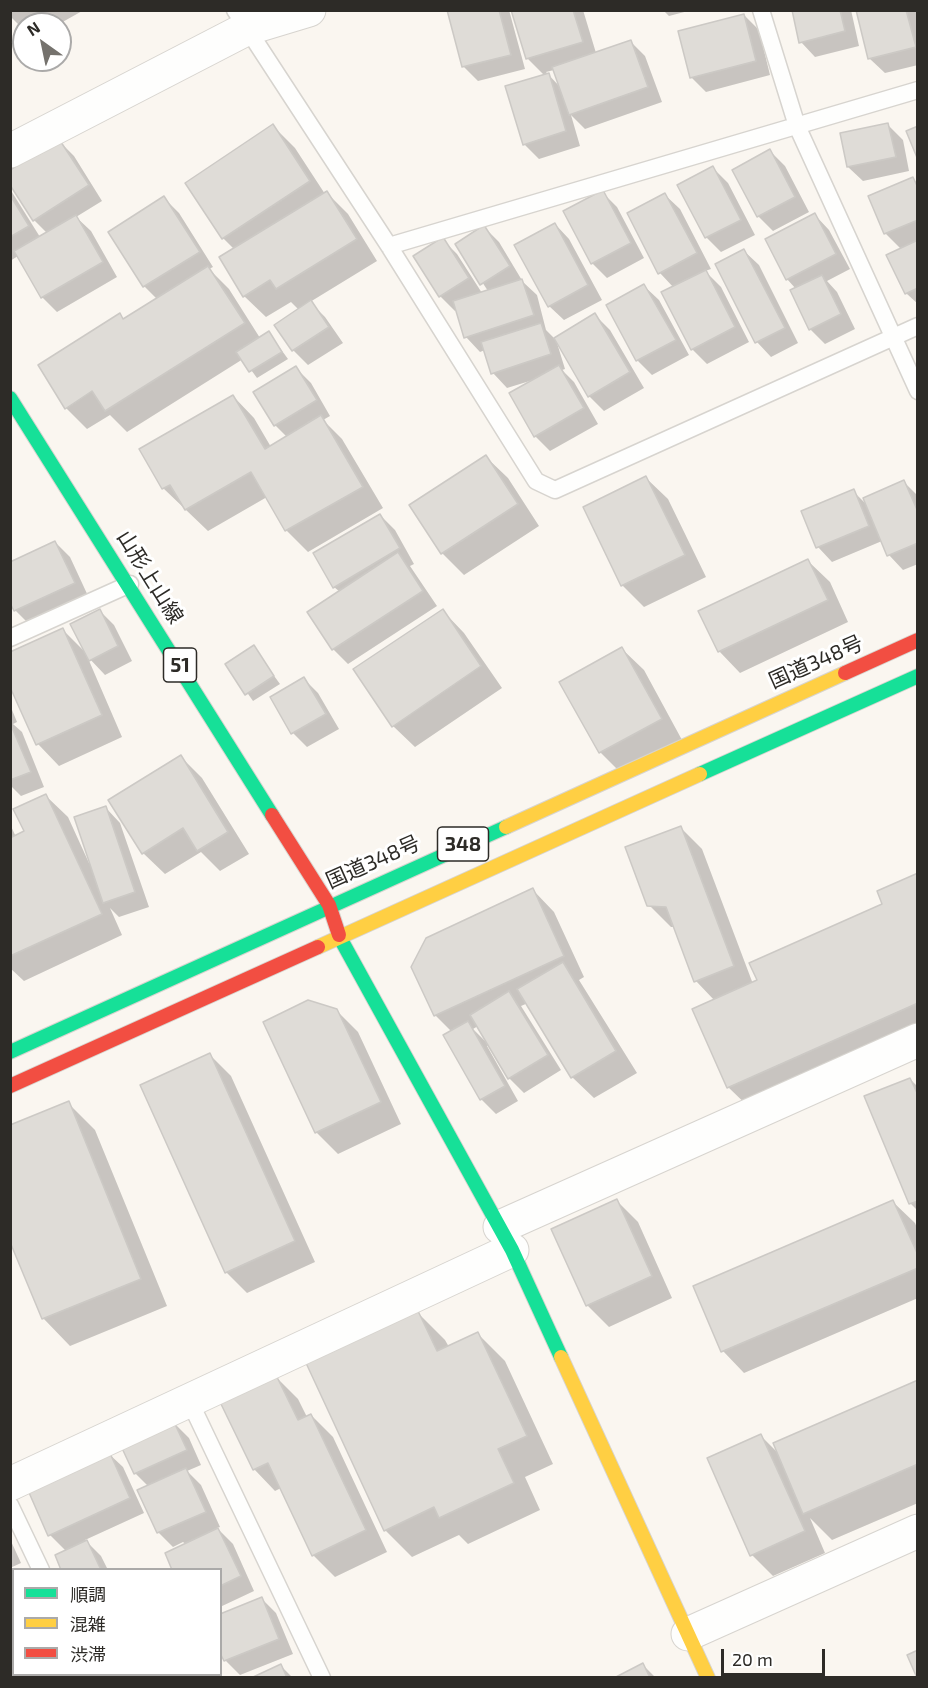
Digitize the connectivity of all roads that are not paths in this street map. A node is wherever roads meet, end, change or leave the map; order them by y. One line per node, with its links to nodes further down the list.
1 (309, 10): 3 (street)
2 (761, 10): 5 (lane)
3 (241, 20): 6 (street); 7 (lane)
4 (918, 90): 5 (lane)
5 (797, 126): 7 (lane); 9 (lane)
6 (10, 151)
7 (389, 246): 9 (lane)
8 (918, 326): 9 (lane)
9 (893, 337): 10 (lane)
10 (918, 391)
11 (10, 398): 12 (main road, 山形上山線 / 51)
12 (130, 584): 13 (lane); 16 (main road, 山形上山線 / 51)
13 (10, 638)
14 (918, 640): 16 (main road, 国道348号 / 348)
15 (918, 676): 17 (main road, 348)
16 (329, 905): 17 (main road, 山形上山線 / 51); 19 (main road, 国道348号 / 348)
17 (339, 936): 20 (main road, 348); 21 (main road, 山形上山線)
18 (918, 1040): 21 (street)
19 (10, 1052)
20 (10, 1086)
21 (506, 1238): 22 (street); 27 (main road, 山形上山線)
22 (190, 1402): 23 (street); 28 (lane)
23 (10, 1484)
24 (10, 1505): 26 (lane)
25 (918, 1531): 27 (street)
26 (41, 1568)
27 (688, 1634): 29 (main road, 山形上山線)
28 (322, 1677)
29 (708, 1677)

